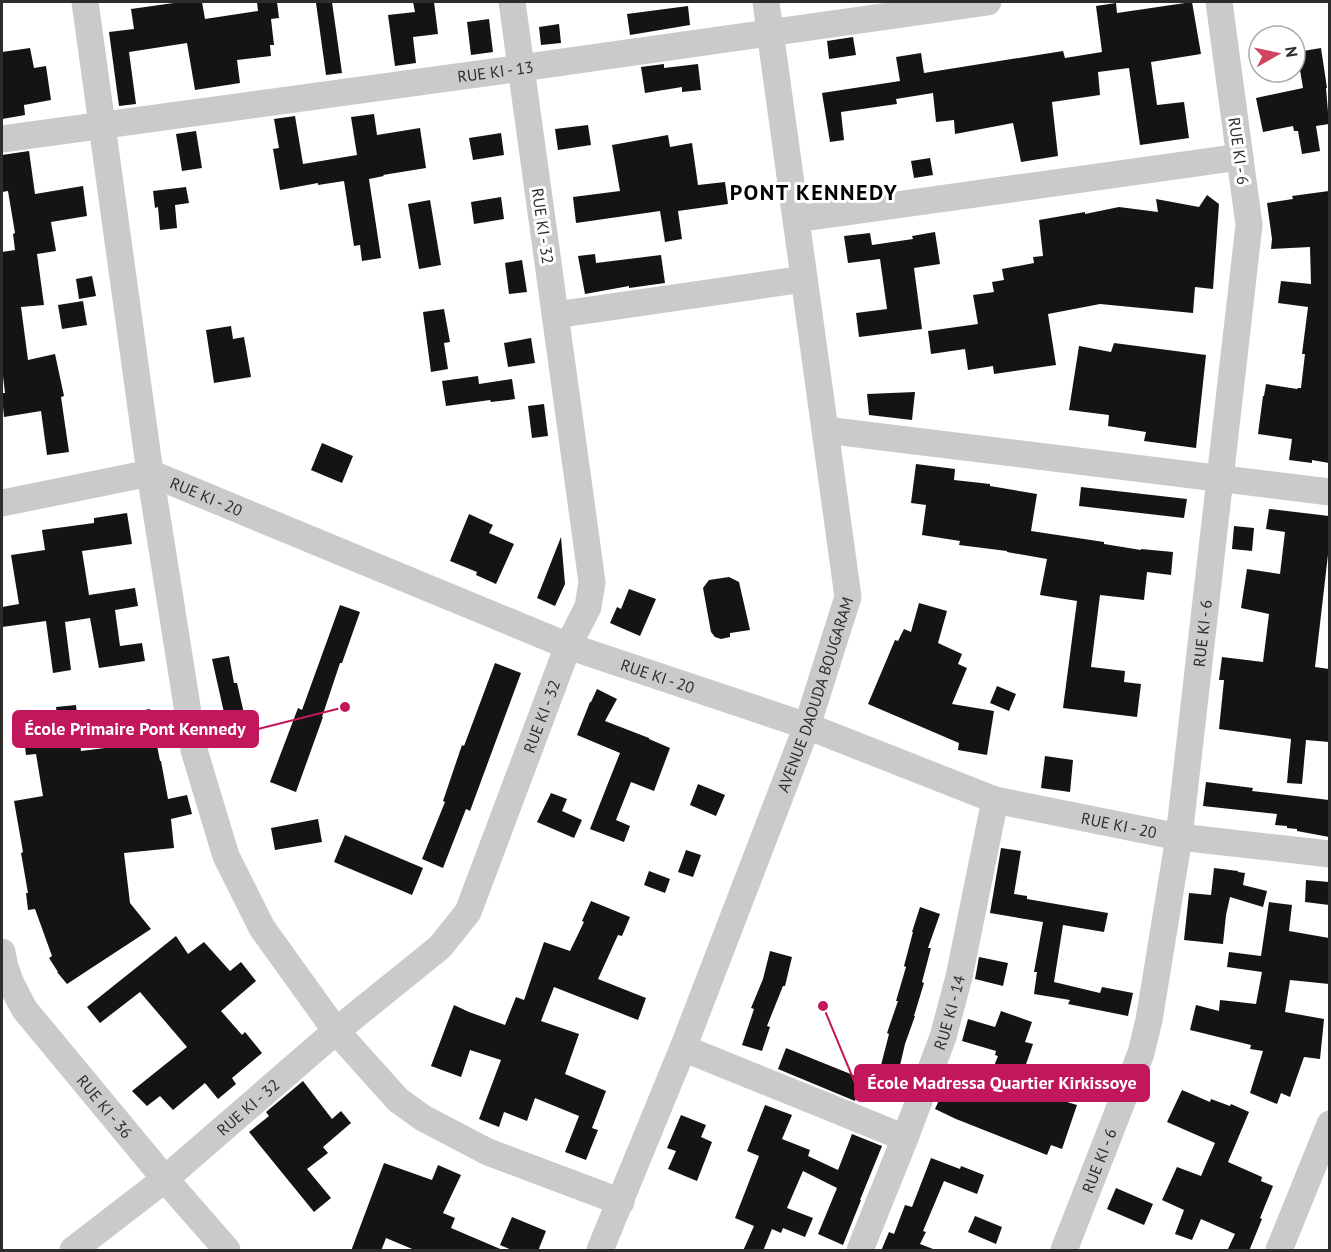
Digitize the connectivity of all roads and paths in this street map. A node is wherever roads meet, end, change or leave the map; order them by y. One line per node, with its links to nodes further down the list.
1 (85, 2): 8 (street)
2 (512, 2): 7 (street, RUE KI - 32)
3 (766, 2): 6 (street, AVENUE DAOUDA BOUGARAM)
4 (988, 2): 6 (street, RUE KI - 13)
5 (1219, 2): 10 (street, RUE KI - 6)
6 (770, 32): 7 (street, RUE KI - 13); 11 (street, AVENUE DAOUDA BOUGARAM)
7 (521, 68): 8 (street, RUE KI - 13); 13 (street, RUE KI - 32)
8 (101, 125): 9 (street, RUE KI - 13); 15 (street)
9 (2, 138)
10 (1240, 157): 11 (street); 16 (street, RUE KI - 6)
11 (796, 219): 12 (street, AVENUE DAOUDA BOUGARAM)
12 (804, 279): 13 (street); 14 (street, AVENUE DAOUDA BOUGARAM)
13 (555, 315): 19 (street, RUE KI - 32)
14 (825, 430): 16 (street); 20 (street, AVENUE DAOUDA BOUGARAM)
15 (150, 473): 18 (street, RUE KI - 20); 19 (street, RUE KI - 20); 25 (street)
16 (1220, 478): 17 (street); 22 (street, RUE KI - 6)
17 (1329, 492)
18 (2, 503)
19 (568, 646): 20 (street, RUE KI - 20); 25 (street, RUE KI - 32)
20 (807, 726): 21 (street, RUE KI - 20); 26 (street, AVENUE DAOUDA BOUGARAM)
21 (995, 800): 22 (street, RUE KI - 20); 28 (street, RUE KI - 14)
22 (1179, 837): 23 (street, RUE KI - 20); 35 (street, RUE KI - 6)
23 (1329, 854)
24 (2, 963): 29 (street, RUE KI - 36)
25 (336, 1031): 29 (street, RUE KI - 32); 30 (street)
26 (684, 1048): 28 (street); 30 (street, AVENUE DAOUDA BOUGARAM)
27 (1329, 1124): 36 (street)
28 (905, 1138): 34 (street, RUE KI - 14)
29 (165, 1179): 31 (street, RUE KI - 32); 32 (street, RUE KI - 36)
30 (621, 1202): 33 (street, AVENUE DAOUDA BOUGARAM)
31 (73, 1251)
32 (227, 1251)
33 (600, 1251)
34 (860, 1251)
35 (1064, 1251)
36 (1279, 1251)

